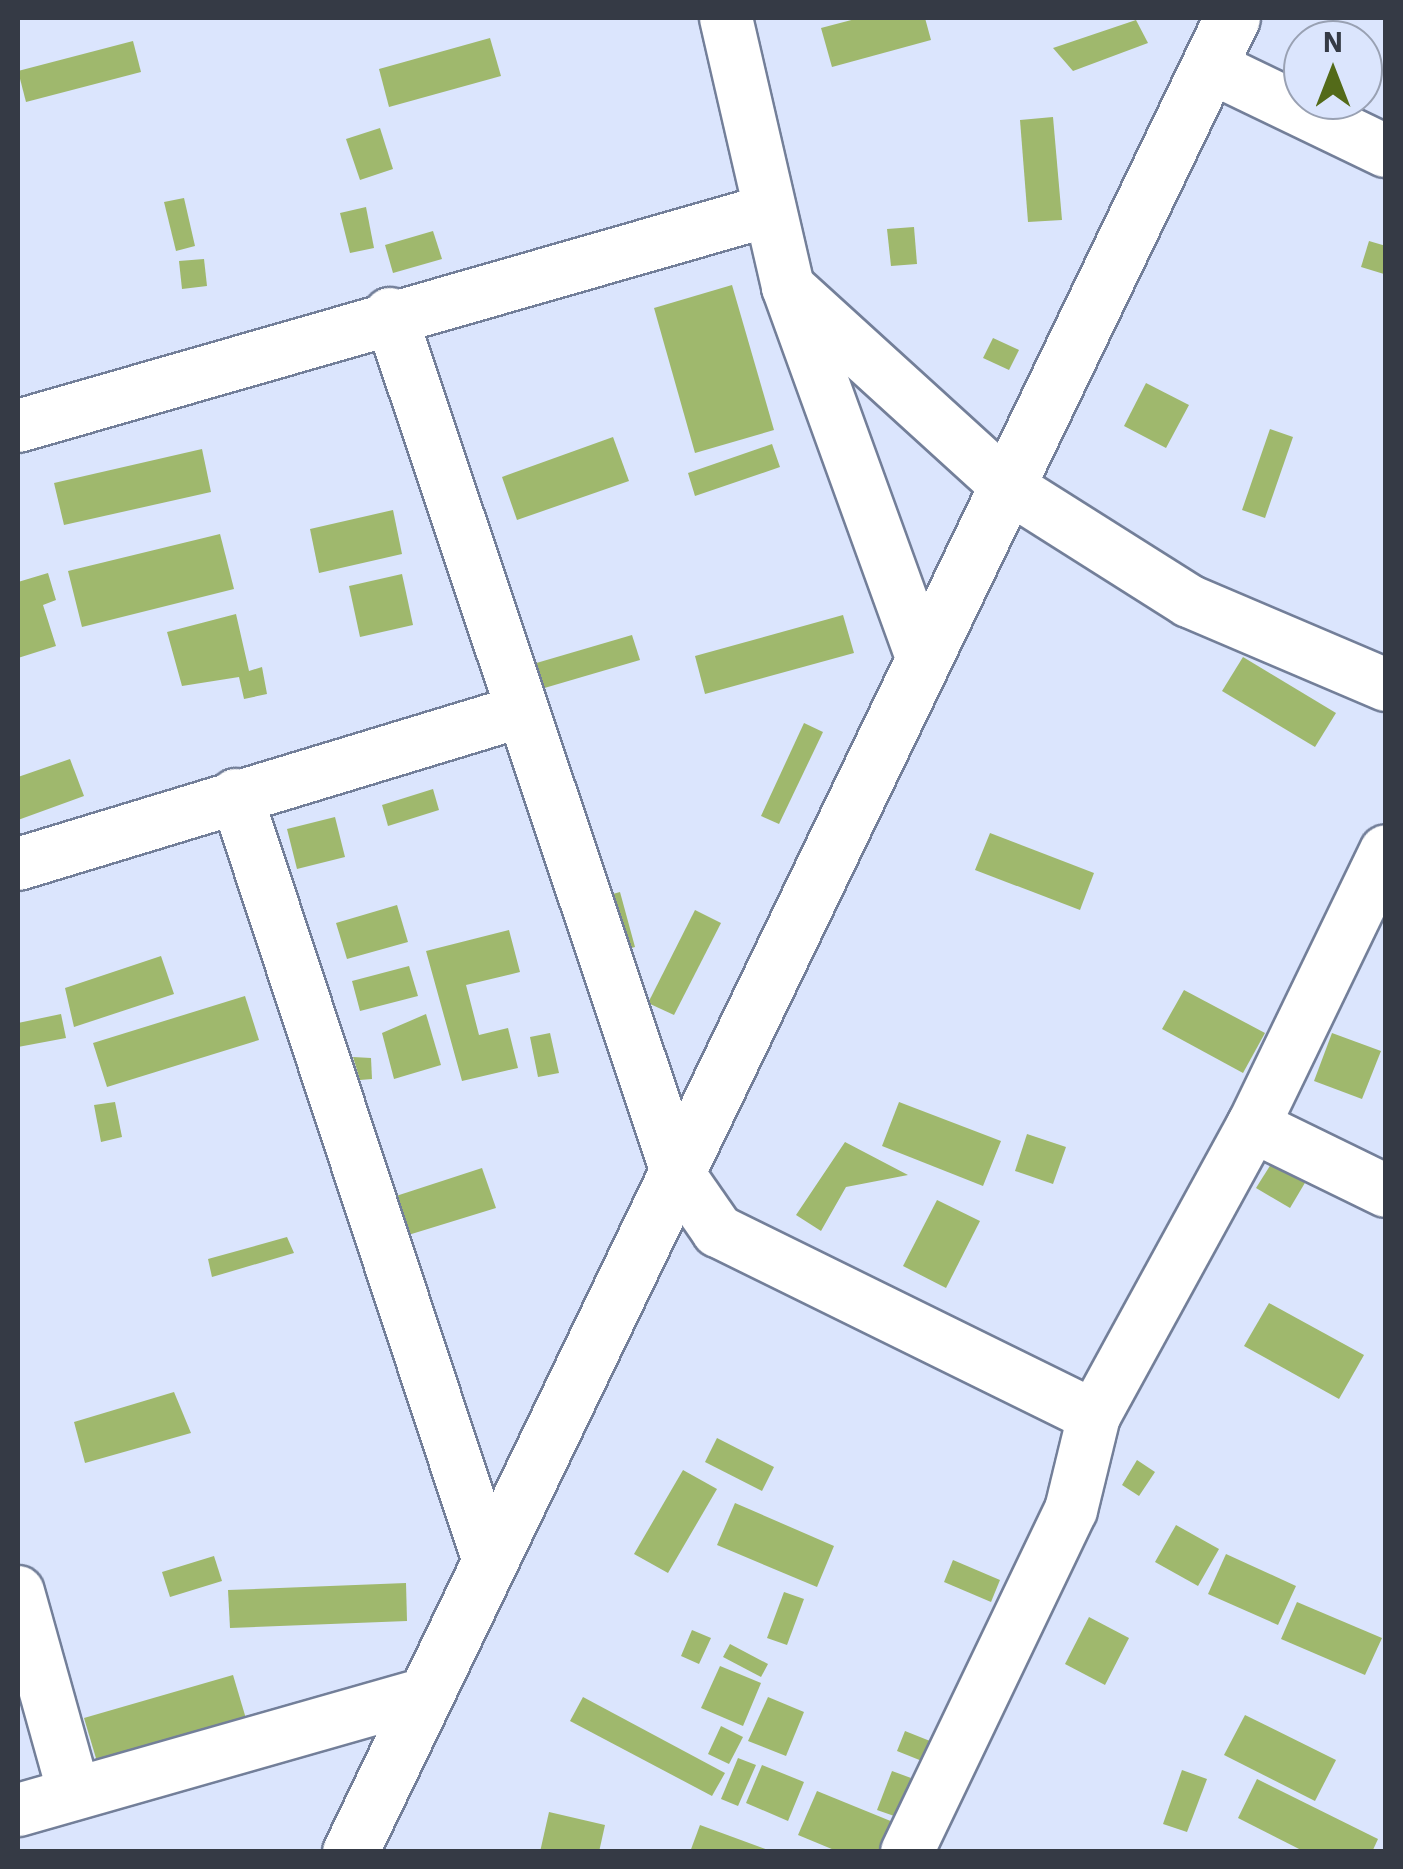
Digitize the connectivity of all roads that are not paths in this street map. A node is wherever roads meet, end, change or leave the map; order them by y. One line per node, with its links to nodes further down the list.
1 (726, 18): 5 (street)
2 (1232, 18): 3 (street)
3 (1208, 66): 4 (street); 9 (street)
4 (1386, 151)
5 (767, 212): 6 (street); 7 (street)
6 (788, 287): 9 (street); 10 (street)
7 (390, 314): 8 (street); 12 (street)
8 (18, 426)
9 (1006, 486): 10 (street); 11 (street)
10 (923, 660): 17 (street)
11 (1386, 685)
12 (522, 711): 13 (street); 17 (street)
13 (236, 795): 15 (street); 20 (street)
14 (1386, 851): 16 (street)
15 (18, 864)
16 (1253, 1126): 18 (street); 19 (street)
17 (677, 1172): 19 (street); 20 (street)
18 (1386, 1191)
19 (1094, 1416): 26 (street)
20 (489, 1562): 22 (street)
21 (18, 1592): 23 (street)
22 (426, 1694): 23 (street); 25 (street)
23 (74, 1793): 24 (street)
24 (18, 1810)
25 (350, 1852)
26 (907, 1852)

